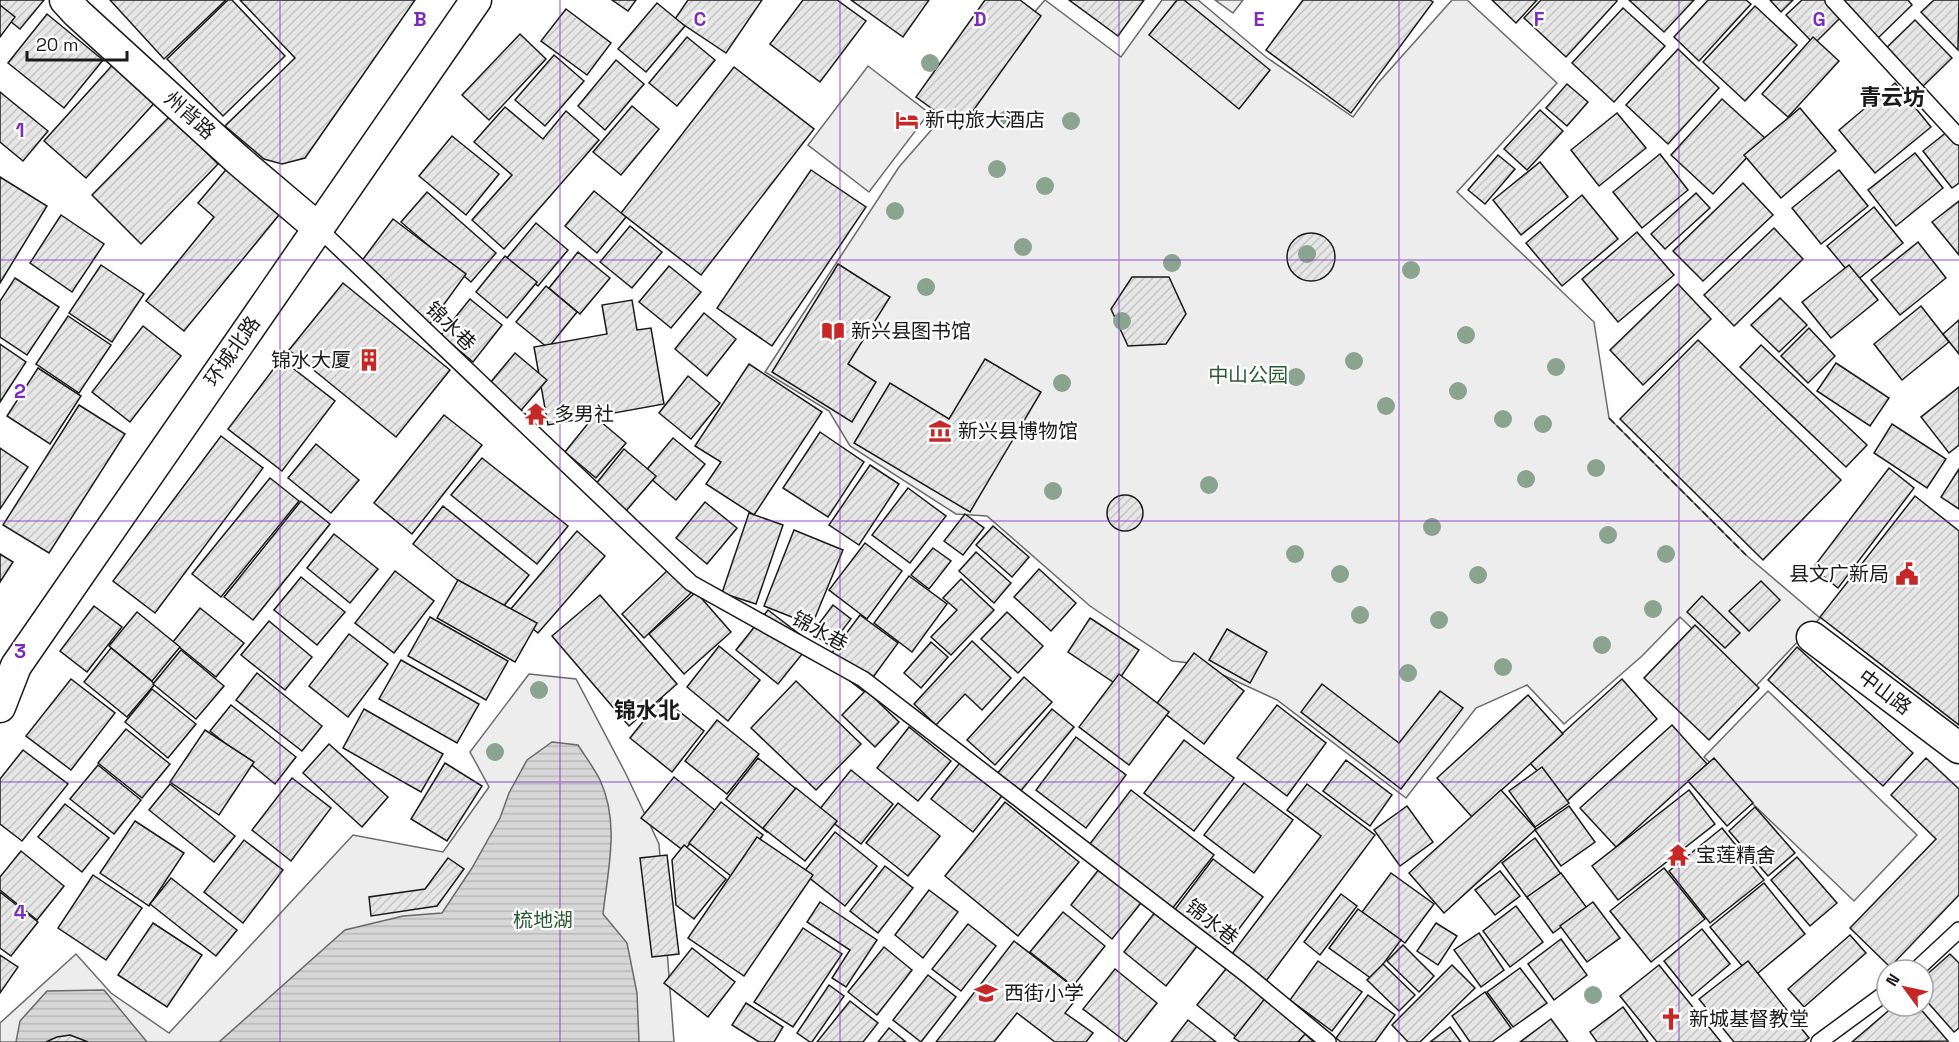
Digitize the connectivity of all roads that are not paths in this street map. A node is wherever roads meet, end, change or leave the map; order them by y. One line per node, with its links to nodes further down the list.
1 (476, 0): 5 (street, 环城北路)
2 (1833, 0): 4 (lane)
3 (78, 4): 5 (street, 州背路)
4 (1959, 136)
5 (317, 227): 7 (street, 环城北路); 12 (lane, 锦水巷)
6 (1812, 637): 8 (street, 中山路)
7 (0, 707)
8 (1959, 748)
9 (1959, 930): 10 (lane)
10 (1929, 958)
11 (1875, 1001): 13 (lane)
12 (1328, 1042)
13 (1819, 1042)

